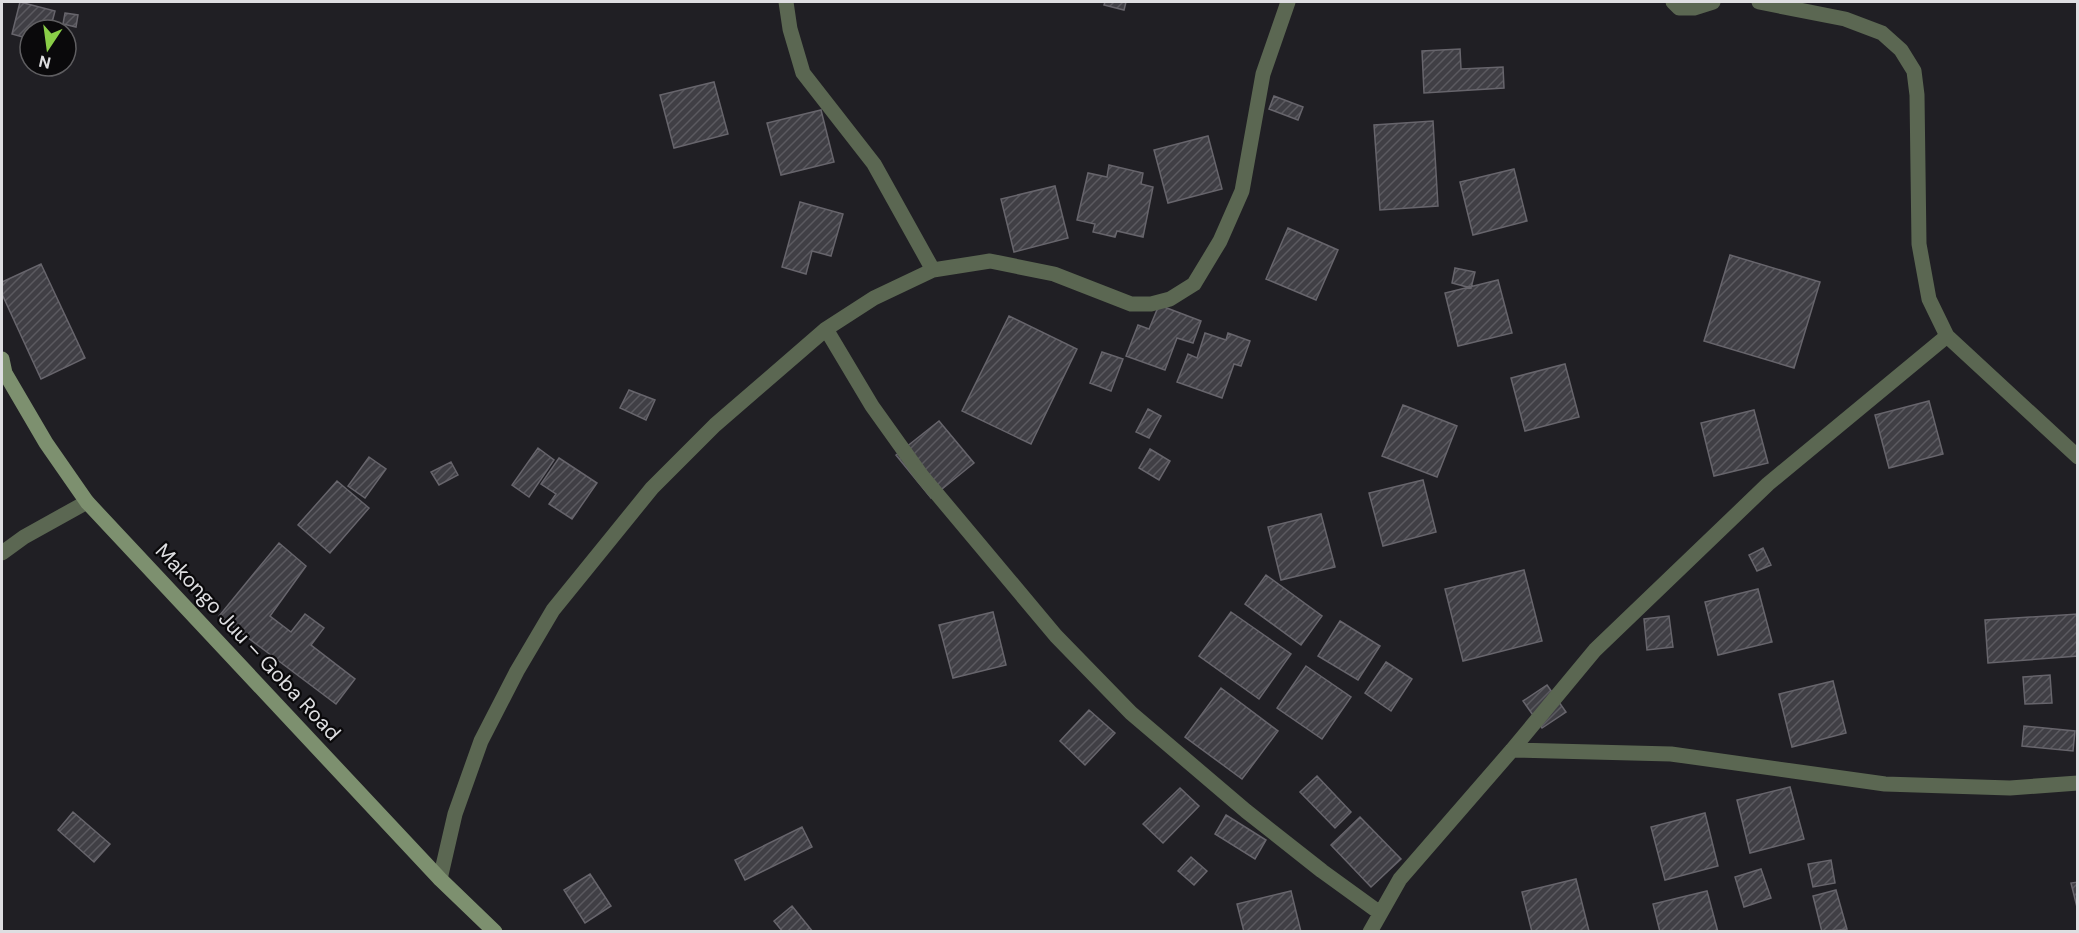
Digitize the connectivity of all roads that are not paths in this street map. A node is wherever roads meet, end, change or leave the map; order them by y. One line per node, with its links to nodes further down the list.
1 (786, 2): 6 (street)
2 (1288, 2): 6 (street)
3 (1674, 2): 4 (street)
4 (1713, 2)
5 (1759, 2): 8 (street)
6 (933, 270): 7 (street)
7 (826, 329): 15 (street); 16 (street)
8 (1947, 336): 10 (street); 13 (street)
9 (2, 359): 11 (street, Makongo Juu – Goba Road)
10 (2078, 458)
11 (87, 502): 12 (street); 15 (street, Makongo Juu – Goba Road)
12 (2, 553)
13 (1512, 750): 14 (street); 16 (street)
14 (2078, 783)
15 (440, 879): 17 (street, Makongo Juu – Goba Road)
16 (1380, 913): 18 (street)
17 (495, 932)
18 (1370, 932)

